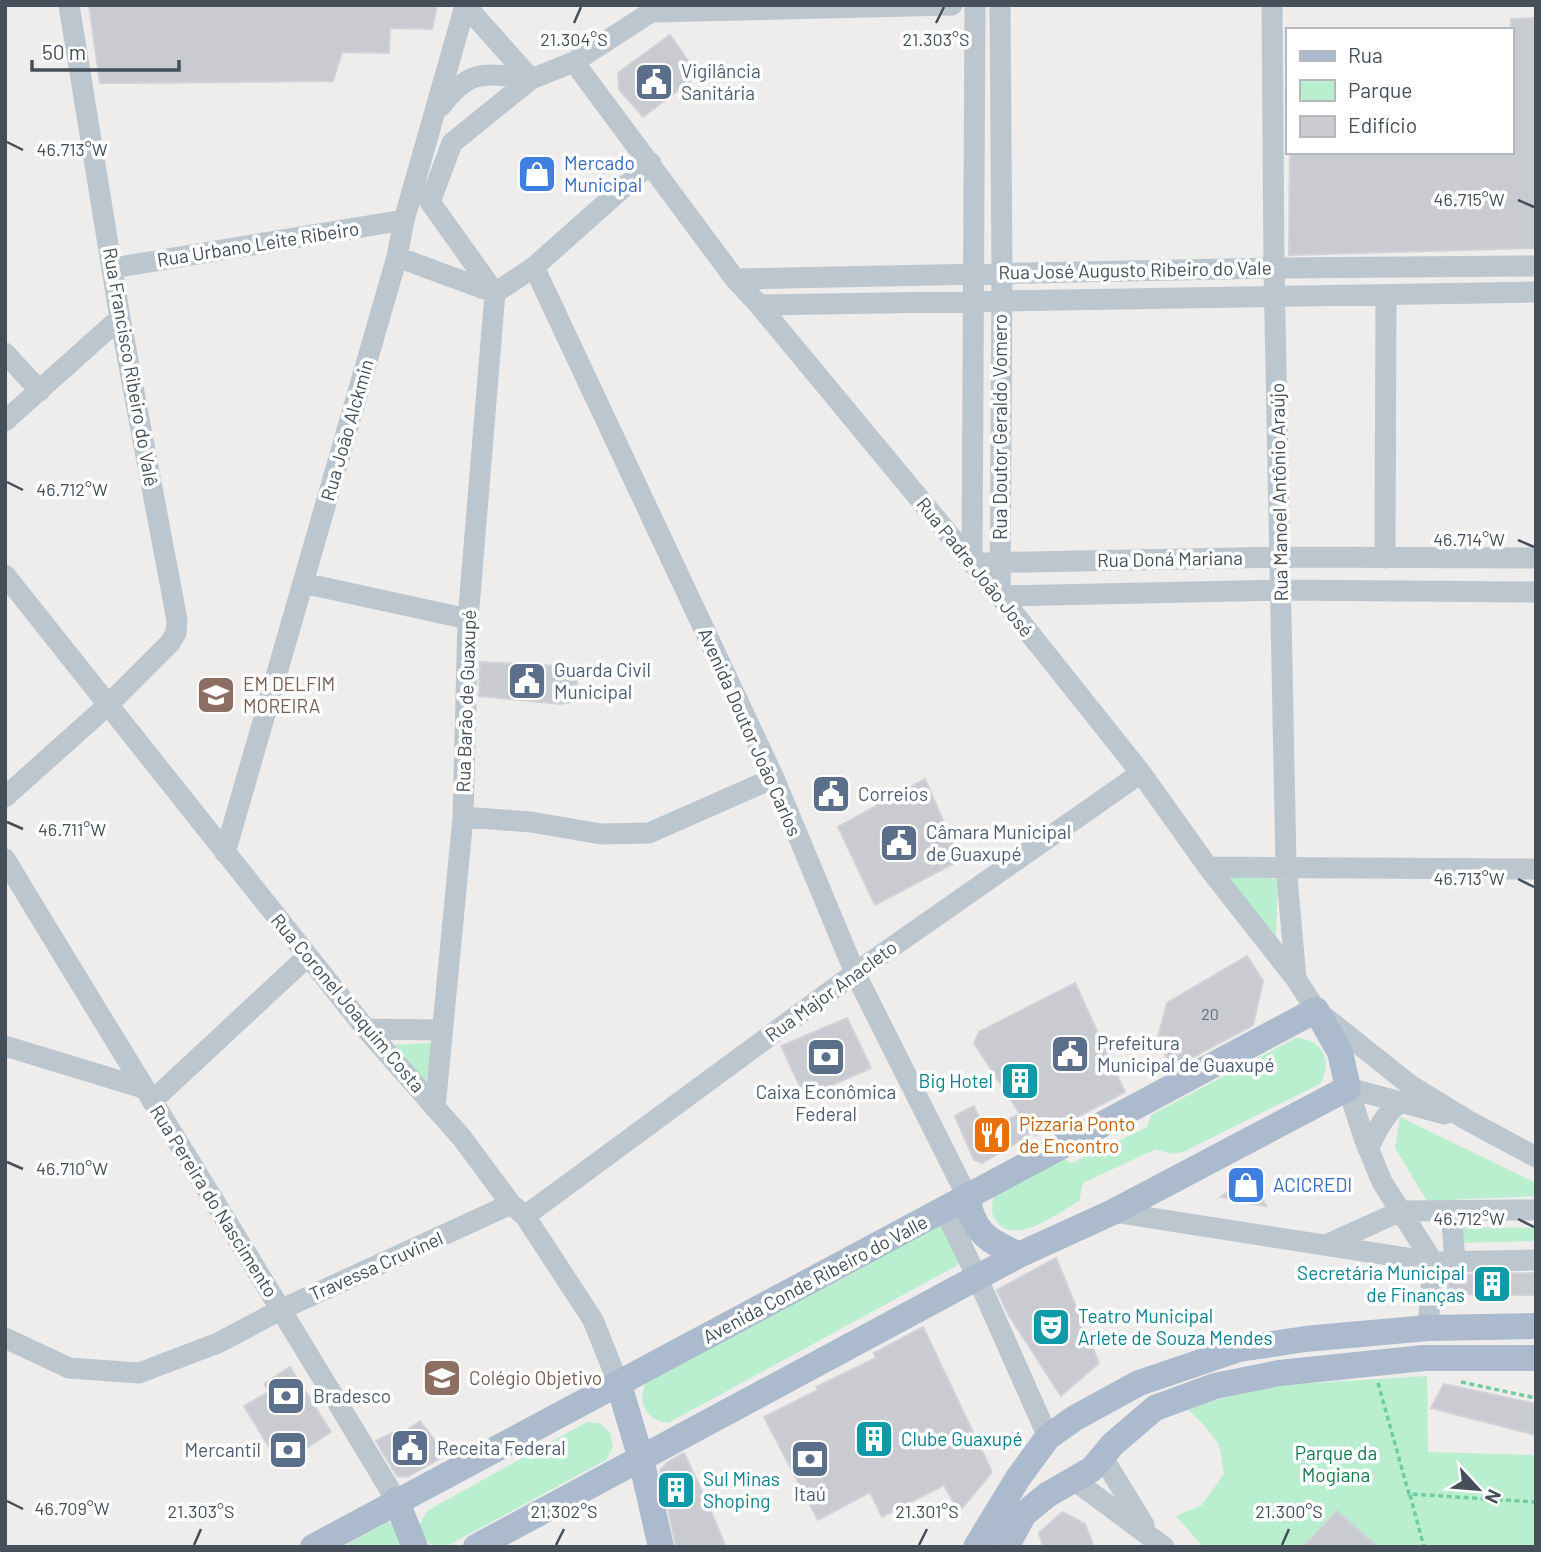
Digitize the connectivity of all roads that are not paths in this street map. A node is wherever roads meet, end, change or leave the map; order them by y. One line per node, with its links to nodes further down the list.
1 (69, 5): 16 (street, Rua Francisco Ribeiro do Valê)
2 (952, 5): 7 (street)
3 (975, 5): 18 (street, Rua Doutor Geraldo Vomero)
4 (1000, 5): 19 (street, Rua Doutor Geraldo Vomero)
5 (1272, 5): 17 (street, Rua Manoel Antônio Araújo)
6 (465, 6): 9 (street); 10 (street, Rua João Alckmin)
7 (658, 9): 8 (street)
8 (574, 62): 9 (street); 11 (street, Rua Padre João José)
9 (531, 79): 10 (street); 22 (street)
10 (435, 114): 12 (street, Rua João Alckmin)
11 (651, 163): 15 (street); 20 (street, Rua Padre João José)
12 (404, 220): 13 (street, Rua João Alckmin); 16 (street, Rua Urbano Leite Ribeiro)
13 (397, 257): 22 (street); 38 (street, Rua João Alckmin)
14 (1536, 266): 17 (street, Rua José Augusto Ribeiro do Vale)
15 (534, 267): 22 (street); 45 (street, Avenida Doutor João Carlos)
16 (113, 268): 28 (street, Rua Francisco Ribeiro do Valê)
17 (1273, 268): 19 (street, Rua José Augusto Ribeiro do Vale); 24 (street, Rua Manoel Antônio Araújo)
18 (973, 273): 19 (street, Rua José Augusto Ribeiro do Vale); 20 (street, Rua José Augusto Ribeiro do Vale); 25 (street, Rua Doutor Geraldo Vomero)
19 (1002, 273): 26 (street, Rua Doutor Geraldo Vomero)
20 (735, 279): 27 (street, Rua Padre João José)
21 (1536, 292): 23 (street, Rua José Augusto Ribeiro do Vale)
22 (495, 293): 42 (street, Rua Barão de Guaxupé)
23 (1386, 296): 24 (street, Rua José Augusto Ribeiro do Vale); 33 (street)
24 (1275, 298): 26 (street, Rua José Augusto Ribeiro do Vale); 32 (street, Rua Manoel Antônio Araújo)
25 (974, 302): 26 (street, Rua José Augusto Ribeiro do Vale); 27 (street, Rua José Augusto Ribeiro do Vale); 36 (street, Rua Doutor Geraldo Vomero)
26 (1001, 302): 35 (street, Rua Doutor Geraldo Vomero)
27 (759, 305): 36 (street, Rua Padre João José)
28 (120, 318): 30 (street); 43 (street, Rua Francisco Ribeiro do Valê)
29 (5, 353): 30 (street)
30 (40, 391): 31 (street)
31 (5, 421)
32 (1280, 558): 33 (street, Rua Doná Mariana); 35 (street, Rua Doná Mariana); 39 (street, Rua Manoel Antônio Araújo)
33 (1385, 558): 34 (street, Rua Doná Mariana)
34 (1536, 558)
35 (999, 562): 36 (street, Rua Doná Mariana); 41 (street, Rua Doutor Geraldo Vomero)
36 (972, 563): 41 (street, Rua Padre João José)
37 (5, 575): 43 (street, Rua Coronel Joaquim Costa)
38 (303, 583): 42 (street); 48 (street, Rua João Alckmin)
39 (1281, 590): 40 (street, Rua Doná Mariana); 41 (street, Rua Doná Mariana); 50 (street, Rua Manoel Antônio Araújo)
40 (1536, 592)
41 (1000, 596): 44 (street, Rua Padre João José)
42 (468, 619): 47 (street, Rua Barão de Guaxupé)
43 (109, 704): 46 (street, Rua Francisco Ribeiro do Valê); 48 (street, Rua Coronel Joaquim Costa)
44 (1140, 773): 51 (street, Rua Padre João José); 54 (street, Rua Major Anacleto)
45 (774, 778): 47 (street); 54 (street, Avenida Doutor João Carlos)
46 (5, 797)
47 (463, 817): 58 (street, Rua Barão de Guaxupé)
48 (225, 853): 53 (street, Rua Coronel Joaquim Costa)
49 (5, 859): 61 (street, Rua Pereira do Nascimento)
50 (1286, 866): 51 (street); 52 (street); 55 (street, Rua Manoel Antônio Araújo)
51 (1208, 867): 55 (street, Rua Padre João José)
52 (1536, 869)
53 (308, 956): 57 (street, Rua Coronel Joaquim Costa); 61 (street)
54 (855, 973): 67 (street, Avenida Doutor João Carlos); 69 (street, Rua Major Anacleto)
55 (1296, 979): 56 (street, Rua Padre João José)
56 (1316, 1010): 60 (main road, Rua Padre João José); 64 (street); 67 (main road, Avenida Conde Ribeiro do Valle)
57 (366, 1029): 58 (street); 63 (street, Rua Coronel Joaquim Costa)
58 (442, 1030): 63 (street, Rua Barão de Guaxupé)
59 (5, 1046): 61 (street)
60 (1348, 1088): 62 (street); 65 (street); 73 (main road)
61 (147, 1094): 80 (street, Rua Pereira do Nascimento)
62 (1399, 1102): 64 (street); 65 (street)
63 (435, 1108): 69 (street, Rua Coronel Joaquim Costa)
64 (1467, 1120): 66 (street)
65 (1368, 1149): 71 (street)
66 (1536, 1157)
67 (967, 1196): 68 (main road, Avenida Conde Ribeiro do Valle); 75 (main road)
68 (944, 1209): 79 (street); 86 (main road, Avenida Conde Ribeiro do Valle)
69 (518, 1210): 80 (street, Travessa Cruvinel); 86 (street, Rua Coronel Joaquim Costa)
70 (1536, 1210): 72 (street)
71 (1401, 1211): 72 (street); 74 (street); 78 (street)
72 (1451, 1211): 77 (street)
73 (1113, 1212): 74 (street); 75 (main road)
74 (1328, 1244): 78 (street)
75 (1019, 1255): 79 (main road)
76 (1536, 1260): 77 (street)
77 (1455, 1261): 78 (street)
78 (1433, 1262): 82 (street)
79 (977, 1277): 88 (street); 90 (main road)
80 (282, 1309): 83 (street, Travessa Cruvinel); 92 (street, Rua Pereira do Nascimento)
81 (1536, 1326): 82 (main road)
82 (1428, 1328): 84 (main road); 87 (main road)
83 (5, 1338)
84 (1435, 1358): 85 (main road); 89 (main road)
85 (1536, 1358)
86 (619, 1385): 90 (main road, Rua Coronel Joaquim Costa); 92 (main road, Avenida Conde Ribeiro do Valle)
87 (1075, 1418): 88 (main road); 89 (main road)
88 (1046, 1440): 91 (main road); 98 (main road)
89 (1103, 1458): 91 (main road); 93 (street)
90 (641, 1459): 96 (main road); 97 (main road, Rua Coronel Joaquim Costa)
91 (1074, 1480): 93 (street); 99 (main road)
92 (396, 1500): 94 (main road, Avenida Conde Ribeiro do Valle); 95 (main road, Rua Pereira do Nascimento)
93 (1158, 1541)
94 (313, 1547)
95 (415, 1547)
96 (476, 1547)
97 (661, 1547)
98 (976, 1547)
99 (1006, 1547)

